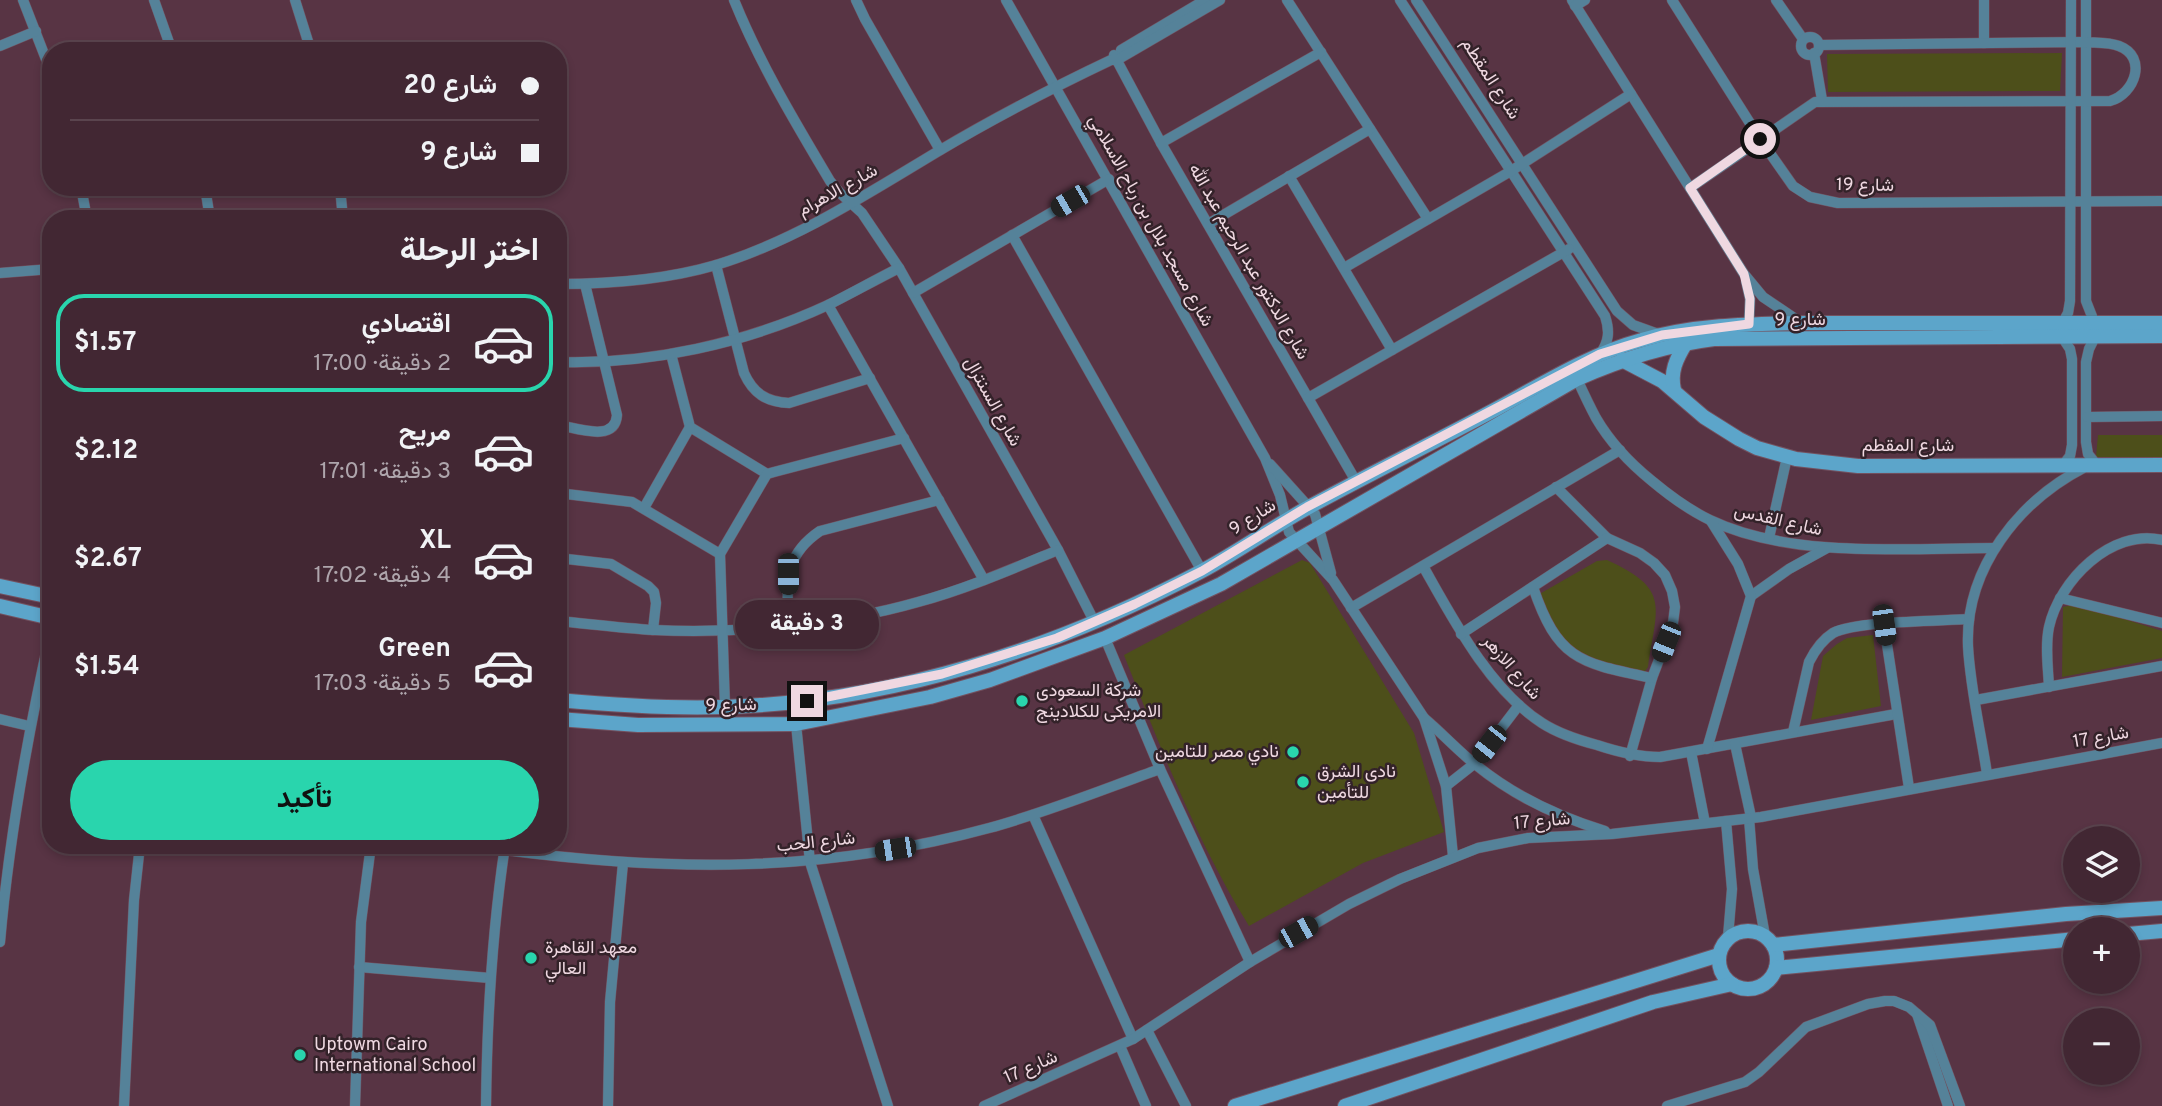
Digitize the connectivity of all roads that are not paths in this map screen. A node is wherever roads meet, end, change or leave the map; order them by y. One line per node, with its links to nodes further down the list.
1 (23, 0): 19 (street)
2 (154, 0): 20 (street)
3 (295, 0): 21 (street)
4 (734, 0): 47 (street, شارع السنترال)
5 (856, 0): 38 (street)
6 (1006, 0): 30 (street, شارع مسجد بلال بن رباح الاسلامي)
7 (1205, 0): 29 (street)
8 (1220, 0): 29 (street)
9 (1287, 0): 28 (street)
10 (1400, 0): 40 (street, شارع المقطم)
11 (1416, 0): 39 (street, شارع المقطم)
12 (1585, 0): 18 (street)
13 (1672, 0): 36 (street, شارع 19)
14 (1776, 0): 27 (street)
15 (1984, 0): 24 (street)
16 (2071, 0): 22 (street)
17 (2085, 0): 23 (street)
18 (1573, 3): 31 (street)
19 (36, 31): 25 (street); 26 (street)
20 (169, 42)
21 (308, 42)
22 (2069, 42): 23 (street); 24 (street); 33 (street)
23 (2084, 42): 34 (street); 34 (street)
24 (1984, 43): 27 (street)
25 (0, 46)
26 (42, 47)
27 (1817, 49): 32 (street)
28 (1321, 52): 35 (street); 37 (street)
29 (1114, 58): 30 (street, شارع الاهرام); 37 (street, شارع الدكتور عبد الرحيم عبد الله)
30 (1056, 86): 38 (street, شارع الاهرام); 42 (street, شارع مسجد بلال بن رباح الاسلامي)
31 (1631, 94): 39 (street); 43 (street)
32 (1822, 100): 33 (street); 36 (street)
33 (2069, 103): 34 (street); 45 (street)
34 (2085, 103): 46 (street)
35 (1370, 129): 41 (street); 48 (street)
36 (1760, 139): 43 (street); 45 (street, شارع 19)
37 (1161, 143): 49 (street, شارع الدكتور عبد الرحيم عبد الله)
38 (940, 150): 47 (street, شارع الاهرام)
39 (1522, 164): 40 (street); 51 (street, شارع المقطم)
40 (1511, 171): 48 (street); 52 (street, شارع المقطم)
41 (1289, 176): 49 (street); 55 (street)
42 (1109, 179): 50 (street); 89 (street, شارع مسجد بلال بن رباح الاسلامي)
43 (1690, 188): 58 (street)
44 (2161, 200): 46 (street, شارع 19)
45 (2069, 202): 46 (street, شارع 19); 67 (street)
46 (2085, 202): 66 (street)
47 (851, 204): 53 (street, شارع الاهرام); 54 (street, شارع السنترال)
48 (1428, 219): 55 (street)
49 (1208, 224): 81 (street, شارع الدكتور عبد الرحيم عبد الله)
50 (1012, 235): 61 (street); 114 (street)
51 (1574, 245): 52 (street); 68 (street, شارع المقطم)
52 (1563, 252): 72 (street); 74 (street, شارع المقطم)
53 (716, 265): 59 (street, شارع الاهرام); 70 (street)
54 (899, 268): 61 (street, شارع السنترال); 62 (street)
55 (1344, 268): 72 (street)
56 (42, 270): 57 (street)
57 (0, 273)
58 (1744, 274): 63 (street); 65 (street)
59 (585, 284): 60 (street, شارع الاهرام); 76 (street)
60 (567, 285)
61 (913, 293): 109 (street, شارع السنترال)
62 (828, 304): 70 (street); 78 (street)
63 (1800, 323): 65 (main road, شارع 9); 67 (main road, شارع 9)
64 (2162, 323): 66 (main road, شارع 9)
65 (1749, 324): 68 (main road, شارع 9)
66 (2095, 330): 67 (main road, شارع 9); 69 (main road, شارع 9); 82 (street)
67 (2062, 331): 71 (main road, شارع 9); 90 (street)
68 (1662, 335): 74 (main road, شارع 9)
69 (2162, 336)
70 (736, 338): 73 (street); 78 (street)
71 (1686, 344): 75 (main road, شارع 9); 80 (main road)
72 (1392, 350): 81 (street)
73 (671, 354): 76 (street); 85 (street)
74 (1600, 354): 94 (main road, شارع 9)
75 (1622, 360): 79 (main road, شارع 9); 80 (main road, شارع المقطم)
76 (605, 361): 77 (street); 84 (street)
77 (567, 362)
78 (870, 378): 86 (street)
79 (1577, 379): 87 (street, شارع القدس); 102 (main road, شارع 9)
80 (1674, 390): 88 (main road, شارع المقطم)
81 (1308, 398): 94 (street, شارع الدكتور عبد الرحيم عبد الله)
82 (2087, 416): 83 (street); 91 (street)
83 (2162, 416)
84 (567, 426)
85 (690, 427): 93 (street); 99 (street)
86 (904, 438): 93 (street); 97 (street)
87 (1619, 450): 95 (street); 101 (street, شارع القدس)
88 (1787, 457): 90 (main road, شارع المقطم); 104 (street)
89 (1265, 458): 98 (street, شارع مسجد بلال بن رباح الاسلامي); 100 (street, شارع مسجد بلال بن رباح الاسلامي)
90 (2063, 465): 91 (main road, شارع المقطم)
91 (2092, 465): 92 (main road, شارع المقطم); 108 (street)
92 (2162, 465)
93 (767, 474): 110 (street)
94 (1357, 483): 98 (main road, شارع 9)
95 (1556, 487): 103 (street); 113 (street)
96 (567, 494): 99 (street)
97 (939, 500): 115 (street); 130 (street)
98 (1307, 507): 100 (main road, شارع 9); 102 (street, شارع مسجد بلال بن رباح الاسلامي)
99 (644, 508): 110 (street)
100 (1286, 520): 106 (street, شارع مسجد بلال بن رباح الاسلامي); 112 (main road, شارع 9)
101 (1710, 520): 104 (street, شارع القدس); 121 (street)
102 (1319, 529): 106 (main road, شارع 9); 116 (street, شارع مسجد بلال بن رباح الاسلامي)
103 (1607, 538): 119 (street); 138 (street)
104 (1769, 538): 107 (street, شارع القدس)
105 (2162, 540): 122 (street)
106 (1297, 541): 116 (street, شارع مسجد بلال بن رباح الاسلامي); 117 (main road, شارع 9)
107 (1827, 548): 108 (street, شارع القدس); 121 (street)
108 (1995, 548): 126 (street)
109 (1058, 550): 115 (street); 129 (street, شارع السنترال)
110 (720, 554): 133 (street)
111 (567, 559): 132 (street)
112 (1219, 562): 114 (main road, شارع 9); 117 (main road)
113 (1423, 566): 124 (street); 134 (street, شارع الازهر)
114 (1202, 571): 129 (main road, شارع 9)
115 (984, 580): 130 (street)
116 (1333, 580): 124 (street)
117 (1221, 584): 135 (main road, شارع 9)
118 (0, 586): 120 (main road)
119 (1533, 587): 134 (street); 138 (street)
120 (42, 595)
121 (1751, 596): 153 (street)
122 (2060, 598): 128 (street); 139 (street)
123 (0, 606): 125 (main road)
124 (1351, 608): 145 (street)
125 (42, 616)
126 (1969, 619): 131 (street); 140 (street)
127 (567, 622): 132 (street)
128 (2162, 622)
129 (1095, 623): 143 (main road, شارع 9)
130 (788, 624): 133 (street)
131 (1884, 625): 144 (street); 150 (street)
132 (653, 630): 133 (street)
133 (722, 631): 143 (street)
134 (1461, 634): 142 (street, شارع الازهر)
135 (1105, 638): 148 (main road, شارع 9); 157 (street)
136 (2162, 666): 139 (street)
137 (42, 669): 149 (street)
138 (1652, 678): 155 (street)
139 (2049, 687): 140 (street)
140 (1976, 700): 158 (street)
141 (567, 701): 143 (main road, شارع 9)
142 (1519, 705): 155 (street, شارع الازهر); 156 (street)
143 (726, 708)
144 (1896, 714): 150 (street, شارع الازهر); 160 (street)
145 (1424, 718): 156 (street); 159 (street)
146 (0, 719): 149 (street)
147 (567, 720): 148 (main road, شارع 9)
148 (796, 724): 173 (street)
149 (29, 726): 166 (street)
150 (1793, 732): 152 (street, شارع الازهر)
151 (2162, 743): 158 (street, شارع 17)
152 (1735, 744): 153 (street, شارع الازهر); 162 (street)
153 (1707, 749): 154 (street, شارع الازهر)
154 (1691, 752): 155 (street, شارع الازهر); 165 (street)
155 (1630, 756)
156 (1474, 764): 159 (street); 167 (street)
157 (1160, 769): 161 (street, شارع الحب); 183 (street)
158 (1987, 774): 160 (street, شارع 17)
159 (1447, 786): 172 (street)
160 (1909, 788): 162 (street, شارع 17)
161 (1033, 815): 173 (street, شارع الحب); 189 (street)
162 (1750, 818): 163 (street, شارع 17); 179 (street)
163 (1726, 821): 165 (street, شارع 17); 178 (street)
164 (0, 822): 166 (street)
165 (1706, 823): 167 (street, شارع 17)
166 (13, 825): 181 (street)
167 (1612, 834): 172 (street, شارع 17)
168 (140, 854): 192 (street)
169 (370, 854): 184 (street)
170 (504, 854): 186 (street)
171 (557, 854): 174 (street, شارع الحب)
172 (1453, 856): 183 (street, شارع 17)
173 (810, 862): 174 (street, شارع الحب); 196 (street)
174 (623, 863): 195 (street)
175 (2162, 908): 179 (main road)
176 (2162, 931): 177 (main road)
177 (2140, 933)
178 (1728, 937): 179 (main road); 182 (main road)
179 (1769, 940): 185 (main road)
180 (2063, 940): 185 (main road)
181 (0, 942)
182 (1718, 956): 187 (main road); 200 (main road)
183 (1250, 962): 188 (street, شارع 17)
184 (359, 967): 186 (street); 193 (street)
185 (1776, 968): 187 (main road)
186 (490, 978): 194 (street)
187 (1732, 984): 201 (main road)
188 (1147, 1030): 189 (street, شارع 17); 199 (street)
189 (1133, 1039): 190 (street, شارع 17)
190 (1120, 1046): 197 (street, شارع 17); 198 (street)
191 (1945, 1077): 202 (street); 203 (street); 204 (street)
192 (124, 1106)
193 (355, 1106)
194 (486, 1106)
195 (608, 1106)
196 (888, 1106)
197 (984, 1106)
198 (1146, 1106)
199 (1186, 1106)
200 (1235, 1106)
201 (1345, 1106)
202 (1667, 1106)
203 (1948, 1106)
204 (1960, 1106)

